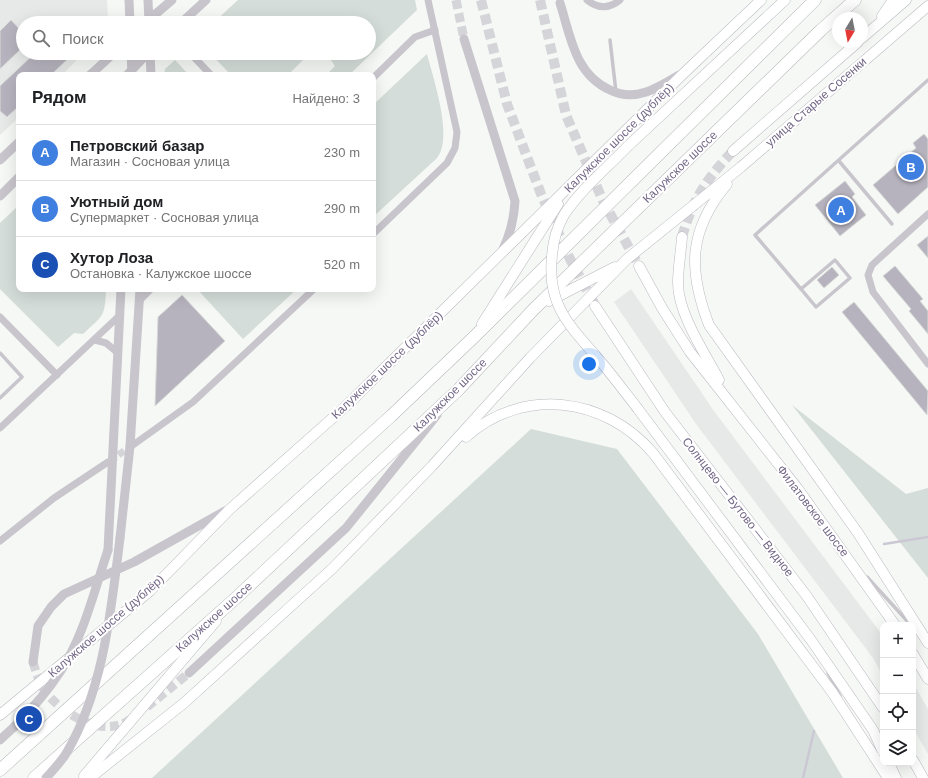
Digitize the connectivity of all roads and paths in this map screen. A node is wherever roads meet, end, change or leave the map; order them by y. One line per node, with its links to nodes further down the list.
1 (129, 0): 16 (street)
2 (148, 0): 17 (street)
3 (172, 0): 18 (street)
4 (206, 0): 19 (street)
5 (428, 0): 20 (street)
6 (587, 0): 7 (street)
7 (620, 0)
8 (761, 0): 36 (main road, Калужское шоссе (дублёр))
9 (785, 0): 85 (main road, bridge)
10 (814, 0): 65 (highway, Калужское шоссе)
11 (855, 0): 62 (highway, Калужское шоссе)
12 (893, 0): 21 (main road)
13 (906, 0): 21 (main road)
14 (560, 4): 39 (street)
15 (928, 6): 44 (main road, улица Старые Сосенки)
16 (130, 16)
17 (147, 16)
18 (154, 16)
19 (189, 16)
20 (435, 30): 37 (street); 50 (street)
21 (871, 30): 22 (main road)
22 (868, 33)
23 (464, 39): 52 (street)
24 (610, 40): 39 (lane)
25 (851, 48): 41 (main road)
26 (106, 60): 31 (street)
27 (131, 60): 32 (street)
28 (142, 60): 33 (street)
29 (150, 60): 34 (street)
30 (197, 60): 35 (street)
31 (93, 72)
32 (130, 72)
33 (131, 72)
34 (151, 72)
35 (208, 72)
36 (684, 73): 39 (street); 46 (main road, Калужское шоссе (дублёр))
37 (376, 75)
38 (928, 80): 43 (lane)
39 (616, 93)
40 (16, 145): 42 (street)
41 (733, 151)
42 (0, 160)
43 (839, 161): 49 (lane); 55 (lane)
44 (741, 167): 53 (main road); 86 (main road)
45 (16, 181): 47 (street)
46 (570, 186): 52 (main road, Калужское шоссе (дублёр)); 65 (main road)
47 (0, 196)
48 (928, 214): 69 (street)
49 (892, 224)
50 (376, 231)
51 (682, 237): 73 (main road)
52 (500, 255): 78 (main road, Калужское шоссе (дублёр))
53 (627, 260): 62 (main road); 77 (main road)
54 (639, 266): 73 (main road)
55 (801, 289): 55 (lane)
56 (122, 292): 63 (street)
57 (140, 292): 60 (street)
58 (148, 292): 60 (street)
59 (311, 292): 75 (street)
60 (139, 301): 100 (street, bridge)
61 (595, 306): 91 (main road, Солнцево — Бутово — Видное)
62 (533, 310): 71 (highway, Калужское шоссе)
63 (119, 316): 66 (street); 68 (street)
64 (0, 317): 70 (street)
65 (474, 337): 98 (highway, Калужское шоссе)
66 (95, 340): 68 (street); 70 (street)
67 (0, 353): 72 (lane)
68 (118, 353): 94 (street, bridge)
69 (928, 364)
70 (57, 375): 74 (street)
71 (459, 389): 81 (highway, Калужское шоссе); 89 (street)
72 (0, 398)
73 (729, 399): 80 (main road, Филатовское шоссе)
74 (0, 428)
75 (133, 445)
76 (108, 462): 79 (street)
77 (432, 466): 93 (main road); 102 (main road)
78 (230, 509): 88 (street); 92 (main road, Калужское шоссе (дублёр))
79 (0, 541)
80 (847, 556): 82 (main road, Филатовское шоссе); 83 (lane)
81 (237, 597): 99 (highway, Калужское шоссе); 101 (main road)
82 (893, 622)
83 (907, 622)
84 (916, 631): 86 (lane)
85 (811, 640): 93 (lane); 95 (main road)
86 (928, 644)
87 (915, 658): 90 (main road)
88 (33, 662)
89 (189, 673)
90 (928, 679)
91 (880, 704)
92 (0, 715)
93 (860, 735): 103 (main road)
94 (0, 740)
95 (880, 745)
96 (916, 765): 105 (main road)
97 (890, 766): 104 (main road)
98 (0, 770)
99 (34, 778)
100 (46, 778)
101 (83, 778)
102 (90, 778)
103 (888, 778)
104 (896, 778)
105 (923, 778)

